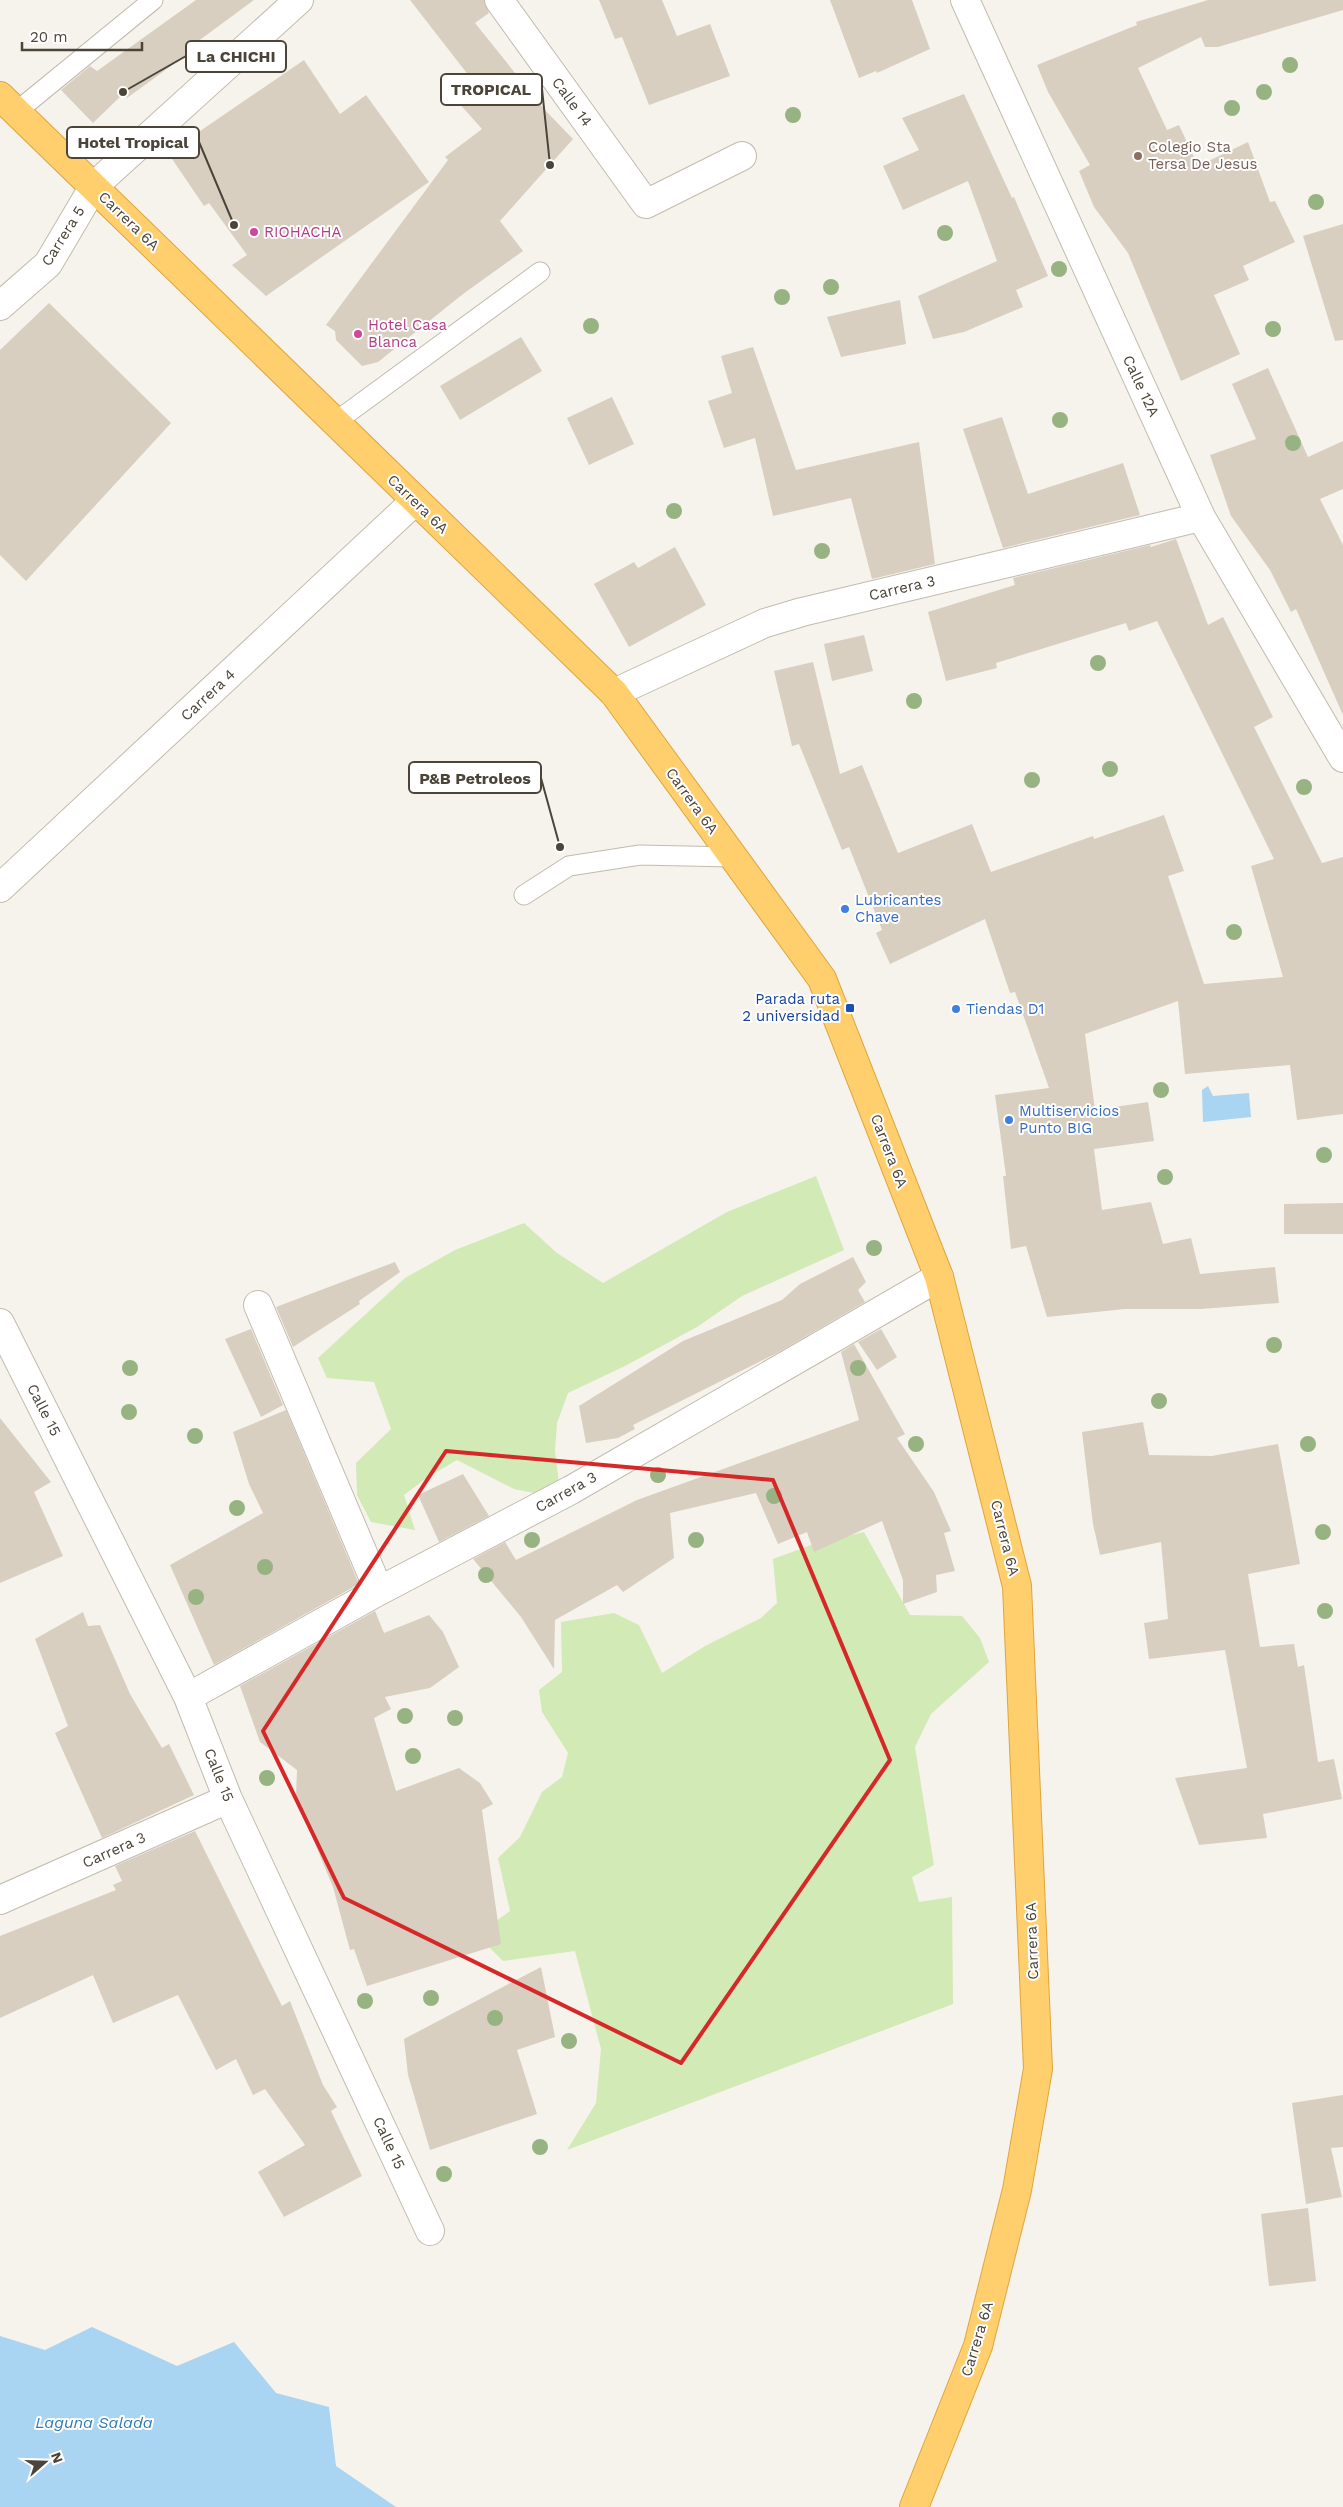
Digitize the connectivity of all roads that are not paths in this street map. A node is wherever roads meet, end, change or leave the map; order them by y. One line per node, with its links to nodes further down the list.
1 (153, 0): 5 (lane)
2 (299, 0): 7 (street, Carrera 5)
3 (498, 0): 6 (street, Calle 14)
4 (965, 0): 12 (street, Calle 12A)
5 (8, 104): 7 (highway, Carrera 6A)
6 (742, 156)
7 (94, 186): 9 (street, Carrera 5); 10 (highway, Carrera 6A)
8 (540, 272): 10 (lane)
9 (0, 306)
10 (334, 422): 11 (highway, Carrera 6A)
11 (416, 501): 13 (highway, Carrera 6A); 16 (street, Carrera 4)
12 (1201, 518): 13 (street, Carrera 3); 14 (street, Calle 12A)
13 (614, 693): 15 (highway, Carrera 6A)
14 (1343, 758)
15 (733, 856): 17 (lane); 18 (highway, Carrera 6A)
16 (0, 888)
17 (524, 895)
18 (939, 1277): 21 (street, Carrera 3); 26 (highway, Carrera 6A)
19 (258, 1305): 21 (street)
20 (0, 1323): 22 (street, Calle 15)
21 (379, 1591): 22 (street, Carrera 3)
22 (188, 1697): 23 (street, Calle 15)
23 (228, 1799): 24 (street, Carrera 3); 25 (street, Calle 15)
24 (0, 1900)
25 (430, 2231)
26 (914, 2507)

